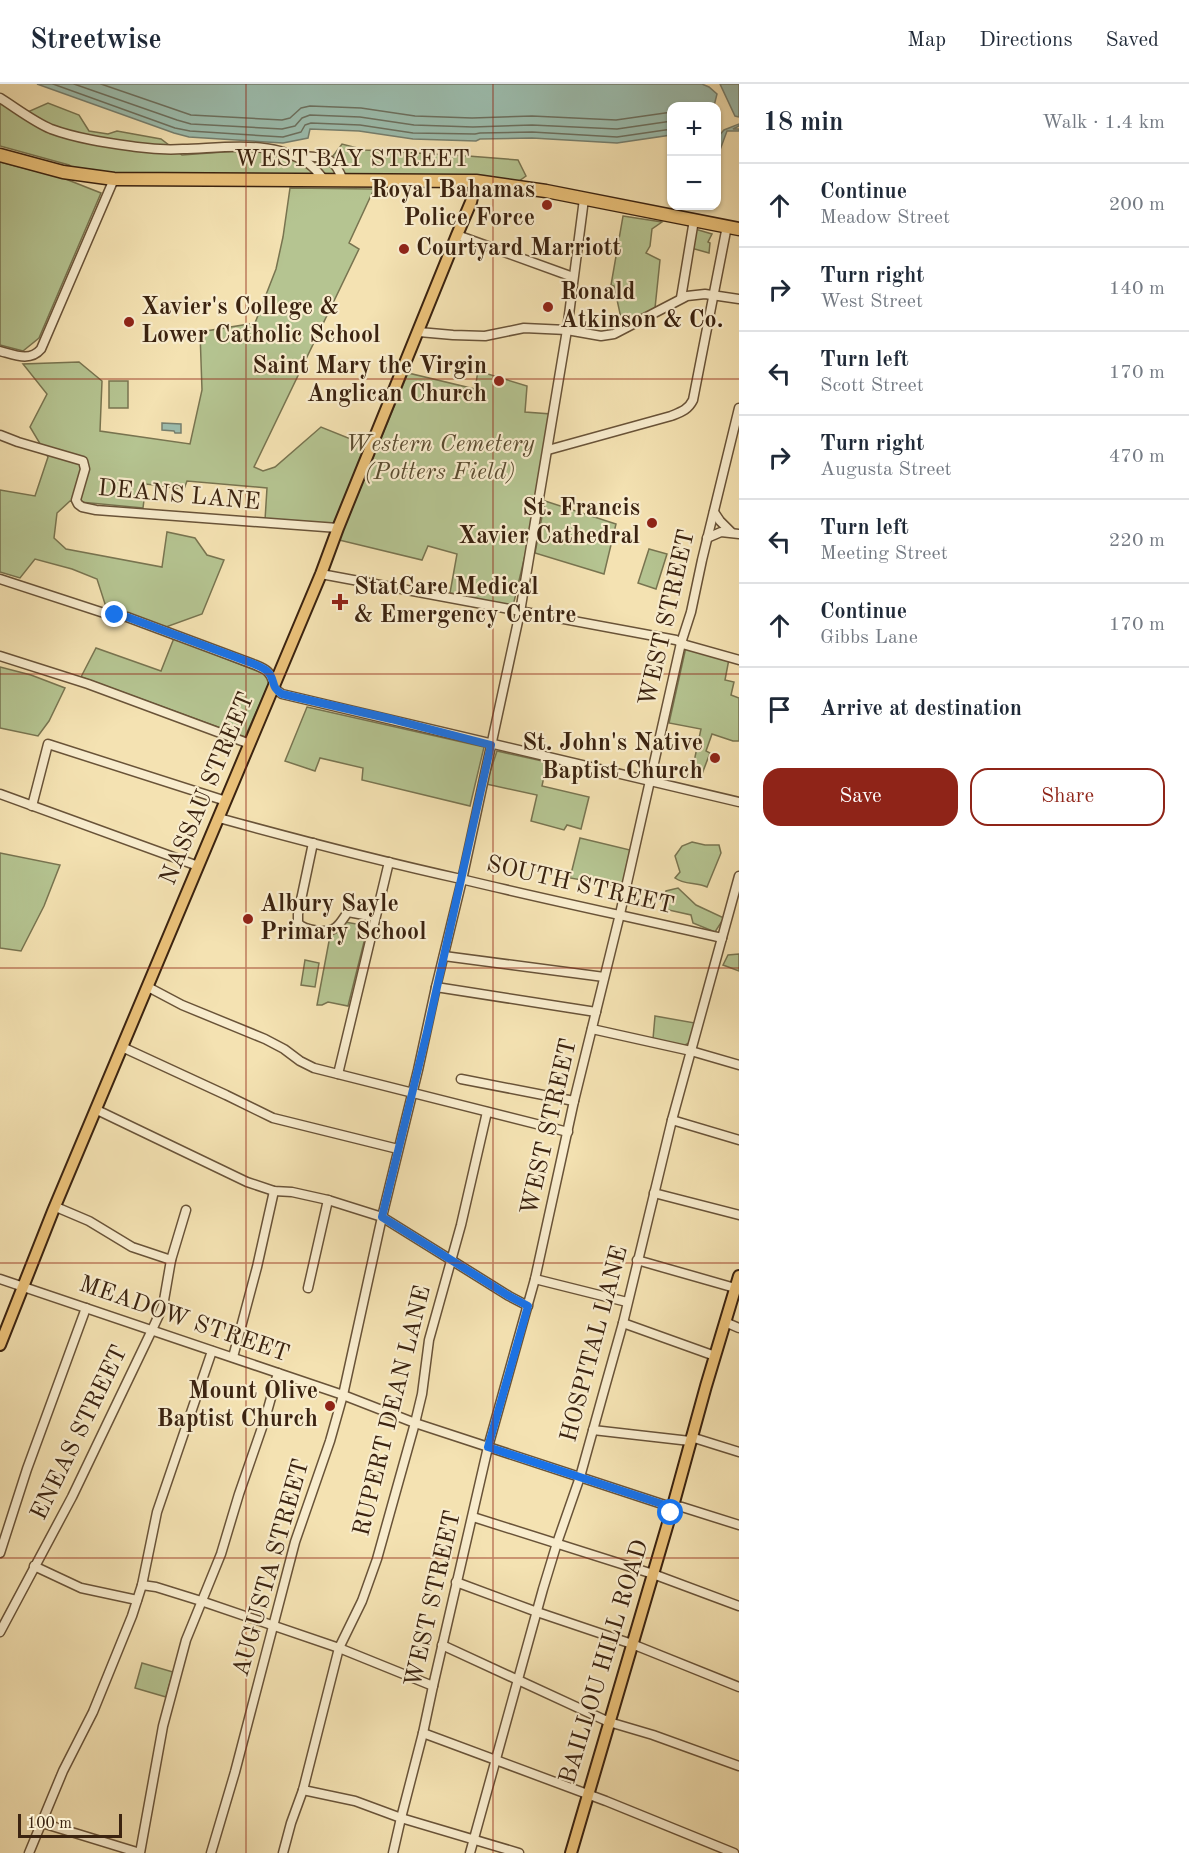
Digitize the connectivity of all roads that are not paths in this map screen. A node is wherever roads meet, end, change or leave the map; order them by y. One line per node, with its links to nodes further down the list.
1 (0, 98): 3 (street)
2 (0, 155): 4 (highway, WEST BAY STREET)
3 (291, 156): 5 (street); 6 (street)
4 (114, 179): 5 (highway, WEST BAY STREET); 18 (street)
5 (325, 181): 6 (highway, WEST BAY STREET)
6 (344, 181): 7 (highway, WEST BAY STREET)
7 (476, 181): 8 (highway, WEST BAY STREET); 11 (main road, NASSAU STREET)
8 (584, 199): 9 (highway, WEST BAY STREET); 12 (street, AUGUSTA STREET)
9 (694, 219): 10 (highway, WEST BAY STREET); 14 (street)
10 (733, 228): 13 (street)
11 (458, 236): 12 (street); 17 (main road, NASSAU STREET)
12 (573, 277): 16 (street, AUGUSTA STREET)
13 (713, 296): 14 (street); 15 (street); 21 (street)
14 (681, 298): 16 (street)
15 (739, 299)
16 (567, 330): 17 (street); 21 (street, AUGUSTA STREET)
17 (419, 332): 23 (main road, NASSAU STREET)
18 (0, 351)
19 (739, 408): 22 (street, WEST STREET)
20 (0, 435): 23 (street, DEANS LANE)
21 (548, 450): 28 (street, AUGUSTA STREET)
22 (714, 512): 24 (street); 25 (street, WEST STREET)
23 (338, 528): 26 (main road, NASSAU STREET)
24 (735, 533): 25 (street)
25 (707, 538): 29 (street, WEST STREET)
26 (321, 574): 28 (street); 32 (main road, NASSAU STREET)
27 (0, 579): 32 (street)
28 (520, 612): 29 (street); 34 (street, AUGUSTA STREET)
29 (681, 643): 31 (street); 35 (street, WEST STREET)
30 (0, 656): 33 (street)
31 (739, 660)
32 (273, 687): 33 (main road, NASSAU STREET); 34 (street)
33 (250, 744): 37 (main road, NASSAU STREET)
34 (491, 745): 35 (street); 45 (street, AUGUSTA STREET)
35 (651, 781): 38 (street); 46 (street, WEST STREET)
36 (0, 794): 39 (street)
37 (226, 801): 39 (street); 40 (main road, NASSAU STREET)
38 (739, 802)
39 (32, 806): 43 (street)
40 (219, 818): 41 (street, SOUTH STREET); 43 (main road, NASSAU STREET)
41 (313, 843): 42 (street, SOUTH STREET); 47 (street)
42 (389, 862): 45 (street, SOUTH STREET); 47 (street)
43 (198, 866): 51 (main road, NASSAU STREET)
44 (739, 876): 48 (street, HOSPITAL LANE)
45 (462, 880): 46 (street, SOUTH STREET); 49 (street, AUGUSTA STREET)
46 (620, 914): 48 (street, SOUTH STREET); 50 (street, WEST STREET)
47 (375, 917): 58 (street)
48 (722, 938): 56 (street, HOSPITAL LANE)
49 (444, 956): 50 (street); 52 (street, AUGUSTA STREET)
50 (604, 977): 53 (street, WEST STREET)
51 (148, 987): 55 (main road, NASSAU STREET); 58 (street)
52 (436, 987): 53 (street); 60 (street, AUGUSTA STREET)
53 (596, 1012): 54 (street, WEST STREET)
54 (592, 1029): 56 (street); 61 (street, WEST STREET)
55 (122, 1047): 62 (main road, NASSAU STREET); 67 (street)
56 (691, 1051): 57 (street); 64 (street, HOSPITAL LANE)
57 (739, 1065)
58 (338, 1074): 60 (street)
59 (461, 1079): 61 (street)
60 (412, 1092): 63 (street); 67 (street, AUGUSTA STREET)
61 (574, 1101): 65 (street, WEST STREET)
62 (97, 1110): 68 (street); 71 (main road, NASSAU STREET)
63 (487, 1112): 65 (street); 76 (street, RUPERT DEAN LANE)
64 (672, 1120): 66 (street); 69 (street, HOSPITAL LANE)
65 (568, 1132): 80 (street, WEST STREET)
66 (739, 1140)
67 (398, 1149): 74 (street, AUGUSTA STREET)
68 (274, 1191): 70 (street); 94 (street)
69 (654, 1193): 73 (street); 77 (street, HOSPITAL LANE)
70 (328, 1200): 74 (street); 82 (street)
71 (56, 1207): 75 (street); 81 (main road, NASSAU STREET)
72 (186, 1210): 75 (street, ENEAS STREET)
73 (739, 1215)
74 (382, 1217): 76 (street); 96 (street, AUGUSTA STREET)
75 (171, 1260): 90 (street, ENEAS STREET)
76 (452, 1260): 85 (street); 97 (street, RUPERT DEAN LANE)
77 (637, 1260): 83 (street); 84 (street, HOSPITAL LANE)
78 (739, 1276): 83 (main road, BAILLOU HILL ROAD)
79 (0, 1279): 81 (street, MEADOW STREET)
80 (535, 1280): 84 (street); 85 (street, WEST STREET)
81 (22, 1287): 86 (street, MEADOW STREET); 91 (main road, NASSAU STREET)
82 (308, 1288)
83 (735, 1288): 87 (main road, BAILLOU HILL ROAD)
84 (627, 1302): 88 (street, HOSPITAL LANE)
85 (528, 1306): 100 (street, WEST STREET)
86 (86, 1308): 90 (street, MEADOW STREET); 107 (street)
87 (725, 1322): 89 (street); 93 (main road, BAILLOU HILL ROAD)
88 (622, 1323): 93 (street); 98 (street, HOSPITAL LANE)
89 (739, 1328)
90 (152, 1330): 92 (street, MEADOW STREET); 108 (street, ENEAS STREET)
91 (0, 1345)
92 (212, 1351): 94 (street, MEADOW STREET); 111 (street)
93 (715, 1356): 99 (main road, BAILLOU HILL ROAD)
94 (232, 1358): 95 (street, MEADOW STREET)
95 (278, 1373): 96 (street, MEADOW STREET); 113 (street)
96 (343, 1395): 97 (street, MEADOW STREET); 116 (street, AUGUSTA STREET)
97 (415, 1423): 100 (street, MEADOW STREET); 120 (street, RUPERT DEAN LANE)
98 (593, 1430): 99 (street); 102 (street, HOSPITAL LANE)
99 (691, 1439): 101 (street); 103 (main road, BAILLOU HILL ROAD)
100 (488, 1447): 102 (street, MEADOW STREET); 104 (street, WEST STREET)
101 (739, 1452)
102 (580, 1477): 103 (street, MEADOW STREET); 106 (street, HOSPITAL LANE)
103 (673, 1506): 105 (street, MEADOW STREET); 109 (main road, BAILLOU HILL ROAD)
104 (473, 1517): 106 (street); 110 (street, WEST STREET)
105 (739, 1525)
106 (557, 1543): 109 (street); 115 (street, HOSPITAL LANE)
107 (0, 1553)
108 (34, 1566): 112 (street); 117 (street, ENEAS STREET)
109 (653, 1574): 114 (street); 118 (main road, BAILLOU HILL ROAD)
110 (456, 1582): 115 (street); 119 (street, WEST STREET)
111 (142, 1585): 112 (street); 113 (street)
112 (137, 1599): 131 (street)
113 (201, 1601): 116 (street); 134 (street)
114 (739, 1606)
115 (537, 1612): 118 (street); 121 (street, HOSPITAL LANE)
116 (273, 1626): 120 (street); 135 (street, AUGUSTA STREET)
117 (0, 1632)
118 (632, 1644): 123 (street); 124 (main road, BAILLOU HILL ROAD)
119 (442, 1645): 121 (street); 122 (street, WEST STREET)
120 (339, 1648): 122 (street); 128 (street, RUPERT DEAN LANE)
121 (519, 1680): 124 (street); 126 (street, HOSPITAL LANE)
122 (433, 1686): 125 (street, WEST STREET)
123 (739, 1687)
124 (609, 1722): 127 (street); 129 (main road, BAILLOU HILL ROAD)
125 (423, 1733): 126 (street); 130 (street, WEST STREET)
126 (496, 1761): 129 (street); 132 (street, HOSPITAL LANE)
127 (739, 1766)
128 (303, 1790): 130 (street); 136 (street, RUPERT DEAN LANE)
129 (588, 1795): 140 (main road, BAILLOU HILL ROAD); 141 (street)
130 (401, 1818): 132 (street); 137 (street, WEST STREET)
131 (42, 1823): 133 (street); 134 (street)
132 (474, 1840): 138 (street, HOSPITAL LANE); 139 (street)
133 (29, 1853)
134 (140, 1853)
135 (211, 1853)
136 (283, 1853)
137 (393, 1853)
138 (470, 1853)
139 (519, 1853)
140 (571, 1853)
141 (734, 1853)

